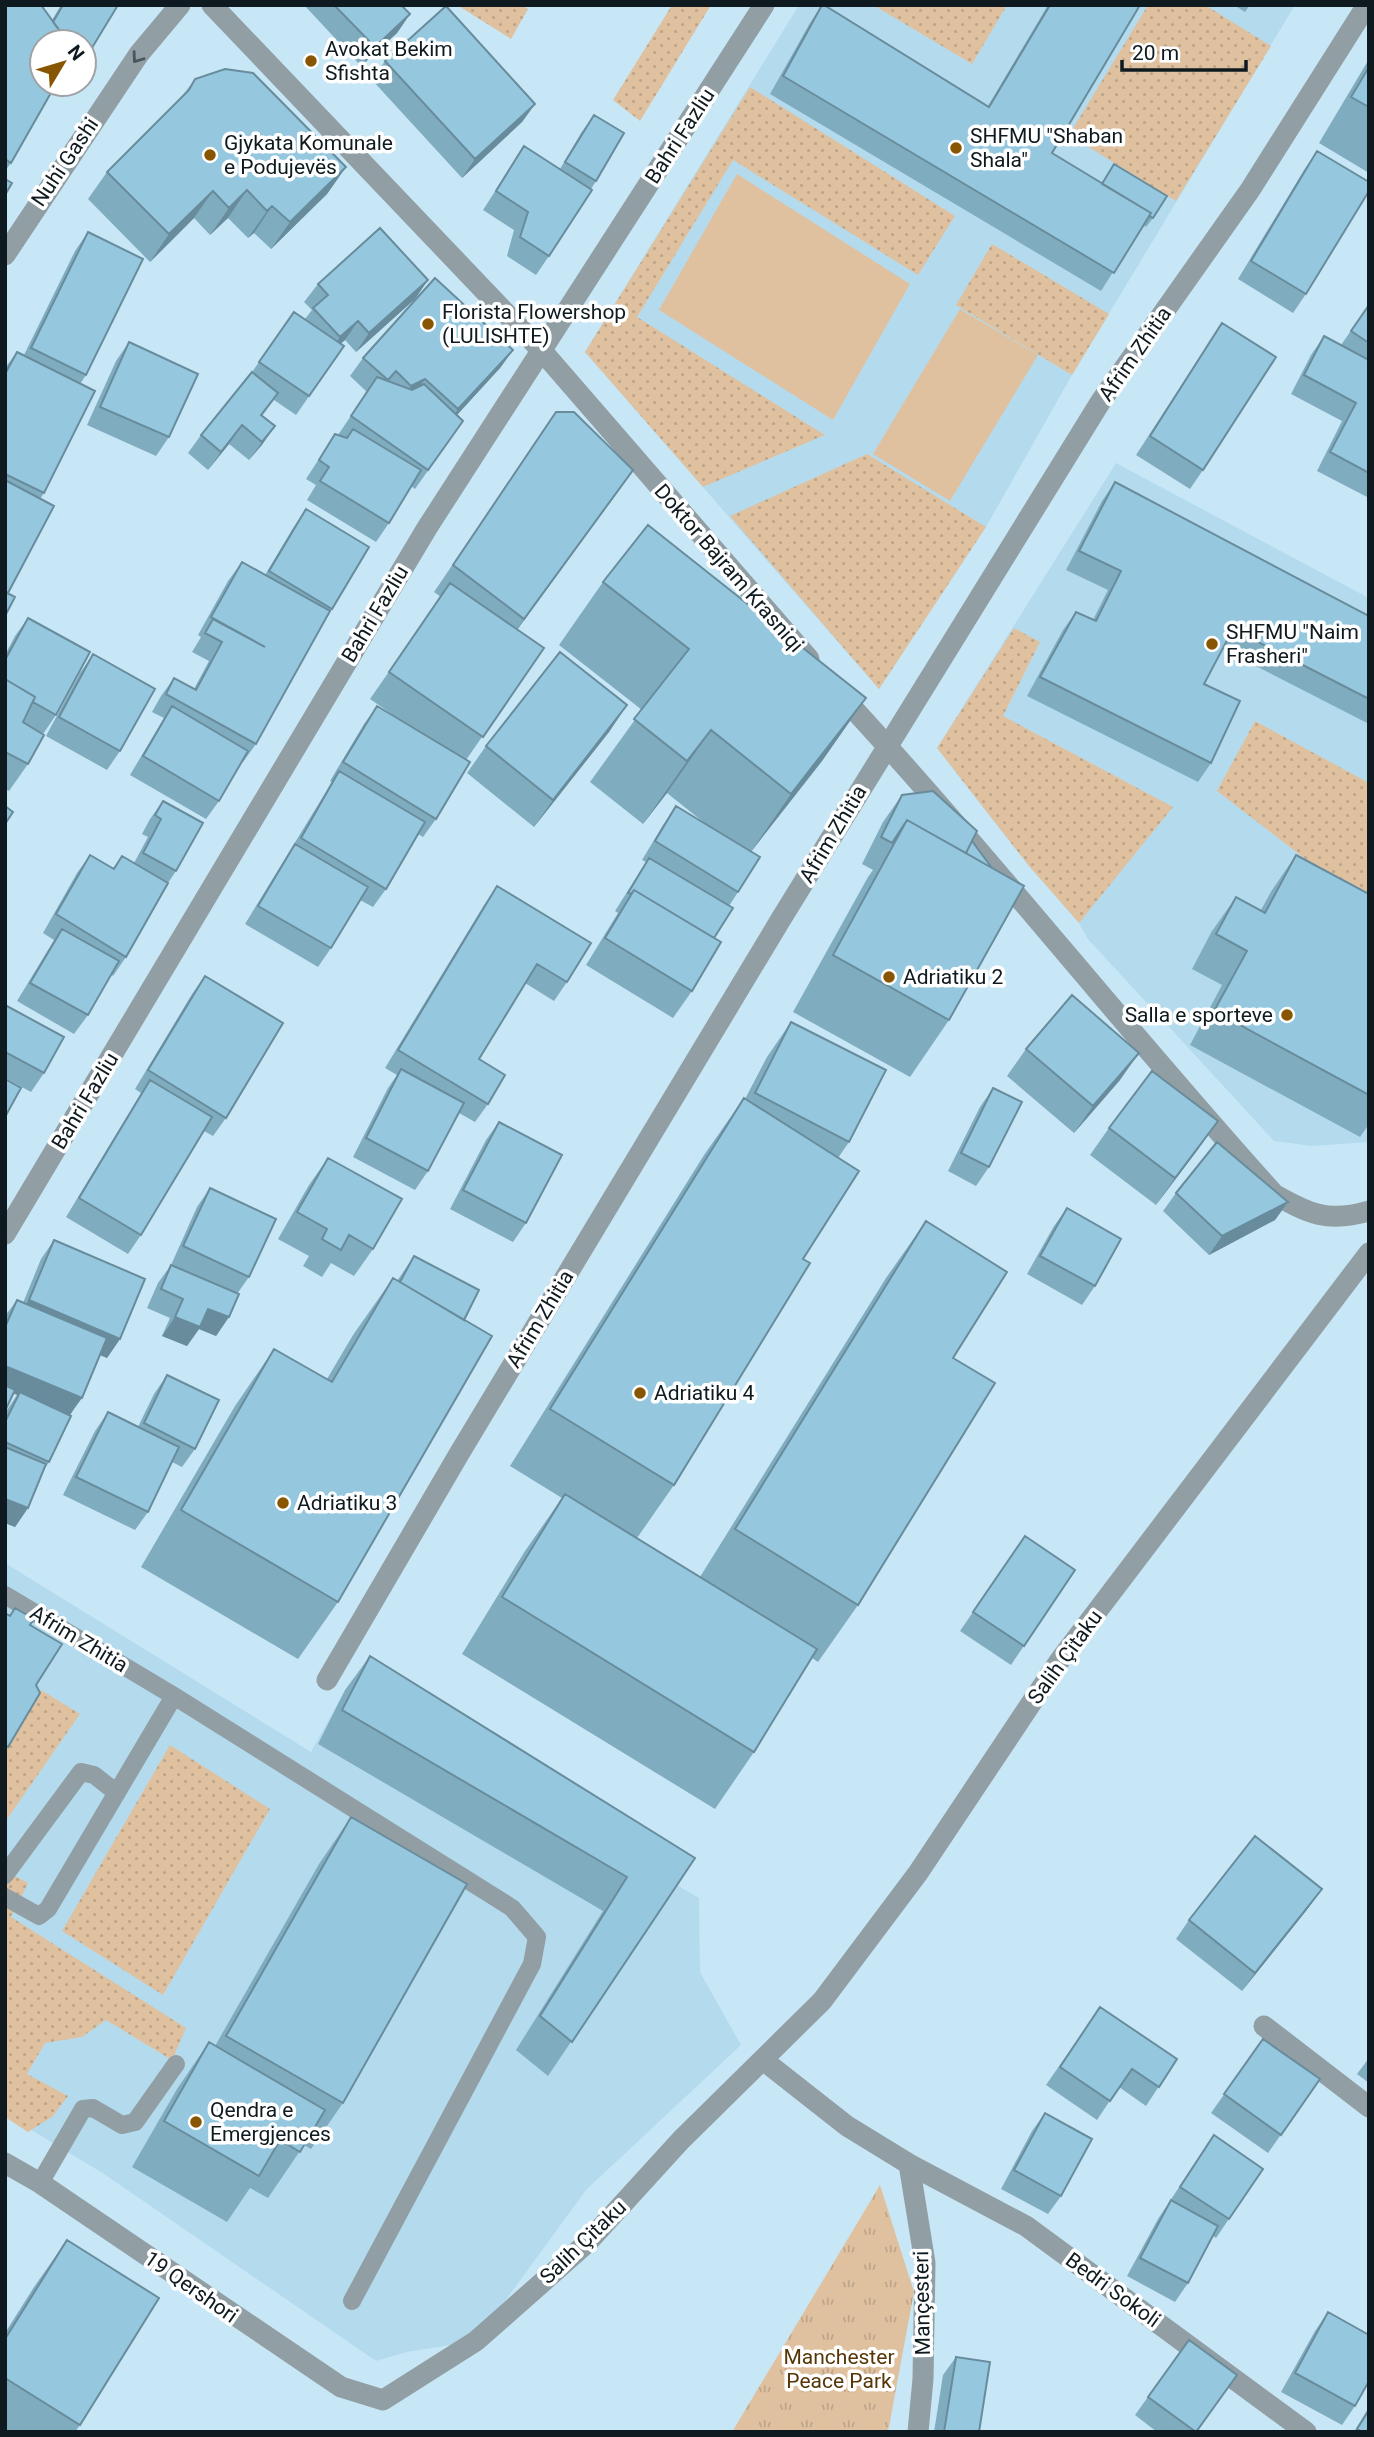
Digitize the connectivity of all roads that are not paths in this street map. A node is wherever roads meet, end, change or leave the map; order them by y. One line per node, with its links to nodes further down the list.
1 (180, 5): 5 (street, Nuhi Gashi, one-way to 5)
2 (212, 5): 6 (street, Doktor Bajram Krasniqi)
3 (764, 5): 6 (street, Bahri Fazliu)
4 (1367, 5): 7 (street, Afrim Zhitia)
5 (5, 254)
6 (542, 351): 7 (street, Doktor Bajram Krasniqi); 9 (street, Bahri Fazliu)
7 (889, 746): 8 (street, Doktor Bajram Krasniqi); 12 (street, Afrim Zhitia)
8 (1369, 1211)
9 (5, 1234)
10 (1369, 1253): 18 (street, Salih Çitaku)
11 (5, 1595): 13 (lane, Afrim Zhitia)
12 (327, 1680)
13 (174, 1696): 14 (lane); 24 (lane, Afrim Zhitia)
14 (117, 1793): 15 (lane); 16 (lane)
15 (5, 1875)
16 (5, 1897)
17 (1264, 2026): 20 (street)
18 (763, 2060): 21 (street); 25 (street, Salih Çitaku)
19 (176, 2064): 23 (lane)
20 (1369, 2107)
21 (909, 2164): 26 (street, Mançesteri); 27 (street, Bedri Sokoli)
22 (7, 2168): 23 (street, 19 Qershori)
23 (40, 2183): 25 (street, 19 Qershori)
24 (352, 2301)
25 (383, 2400)
26 (918, 2432)
27 (1306, 2432)

